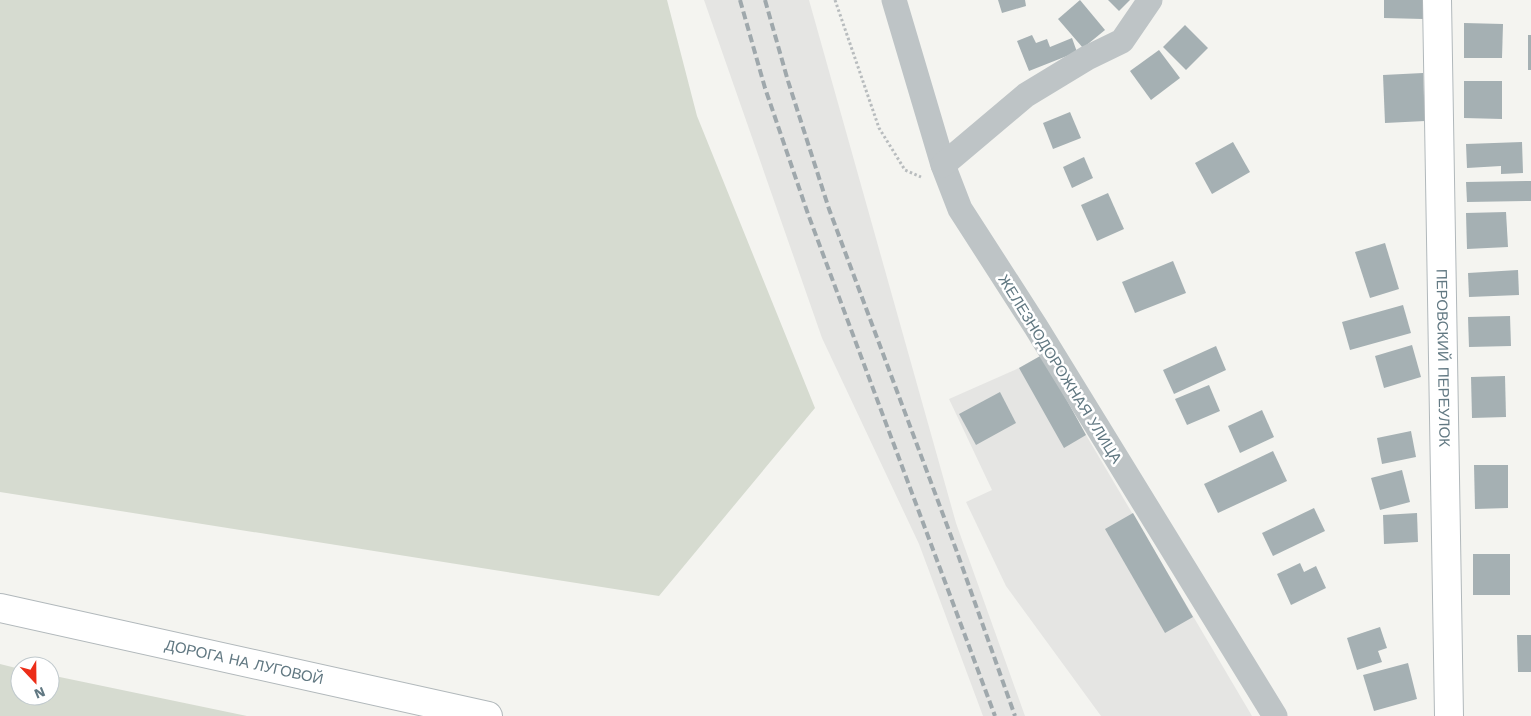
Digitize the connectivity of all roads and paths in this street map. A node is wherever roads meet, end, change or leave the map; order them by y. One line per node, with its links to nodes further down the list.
1 (835, 0): 6 (path)
2 (894, 0): 5 (street, ЖЕЛЕЗНОДОРОЖНАЯ УЛИЦА)
3 (1150, 0): 5 (street)
4 (1437, 0): 10 (street, ПЕРОВСКИЙ ПЕРЕУЛОК)
5 (943, 165): 6 (street, ЖЕЛЕЗНОДОРОЖНАЯ УЛИЦА)
6 (953, 191): 9 (street, ЖЕЛЕЗНОДОРОЖНАЯ УЛИЦА)
7 (0, 608): 8 (street, ДОРОГА НА ЛУГОВОЙ)
8 (488, 716)
9 (1274, 716)
10 (1449, 716)

